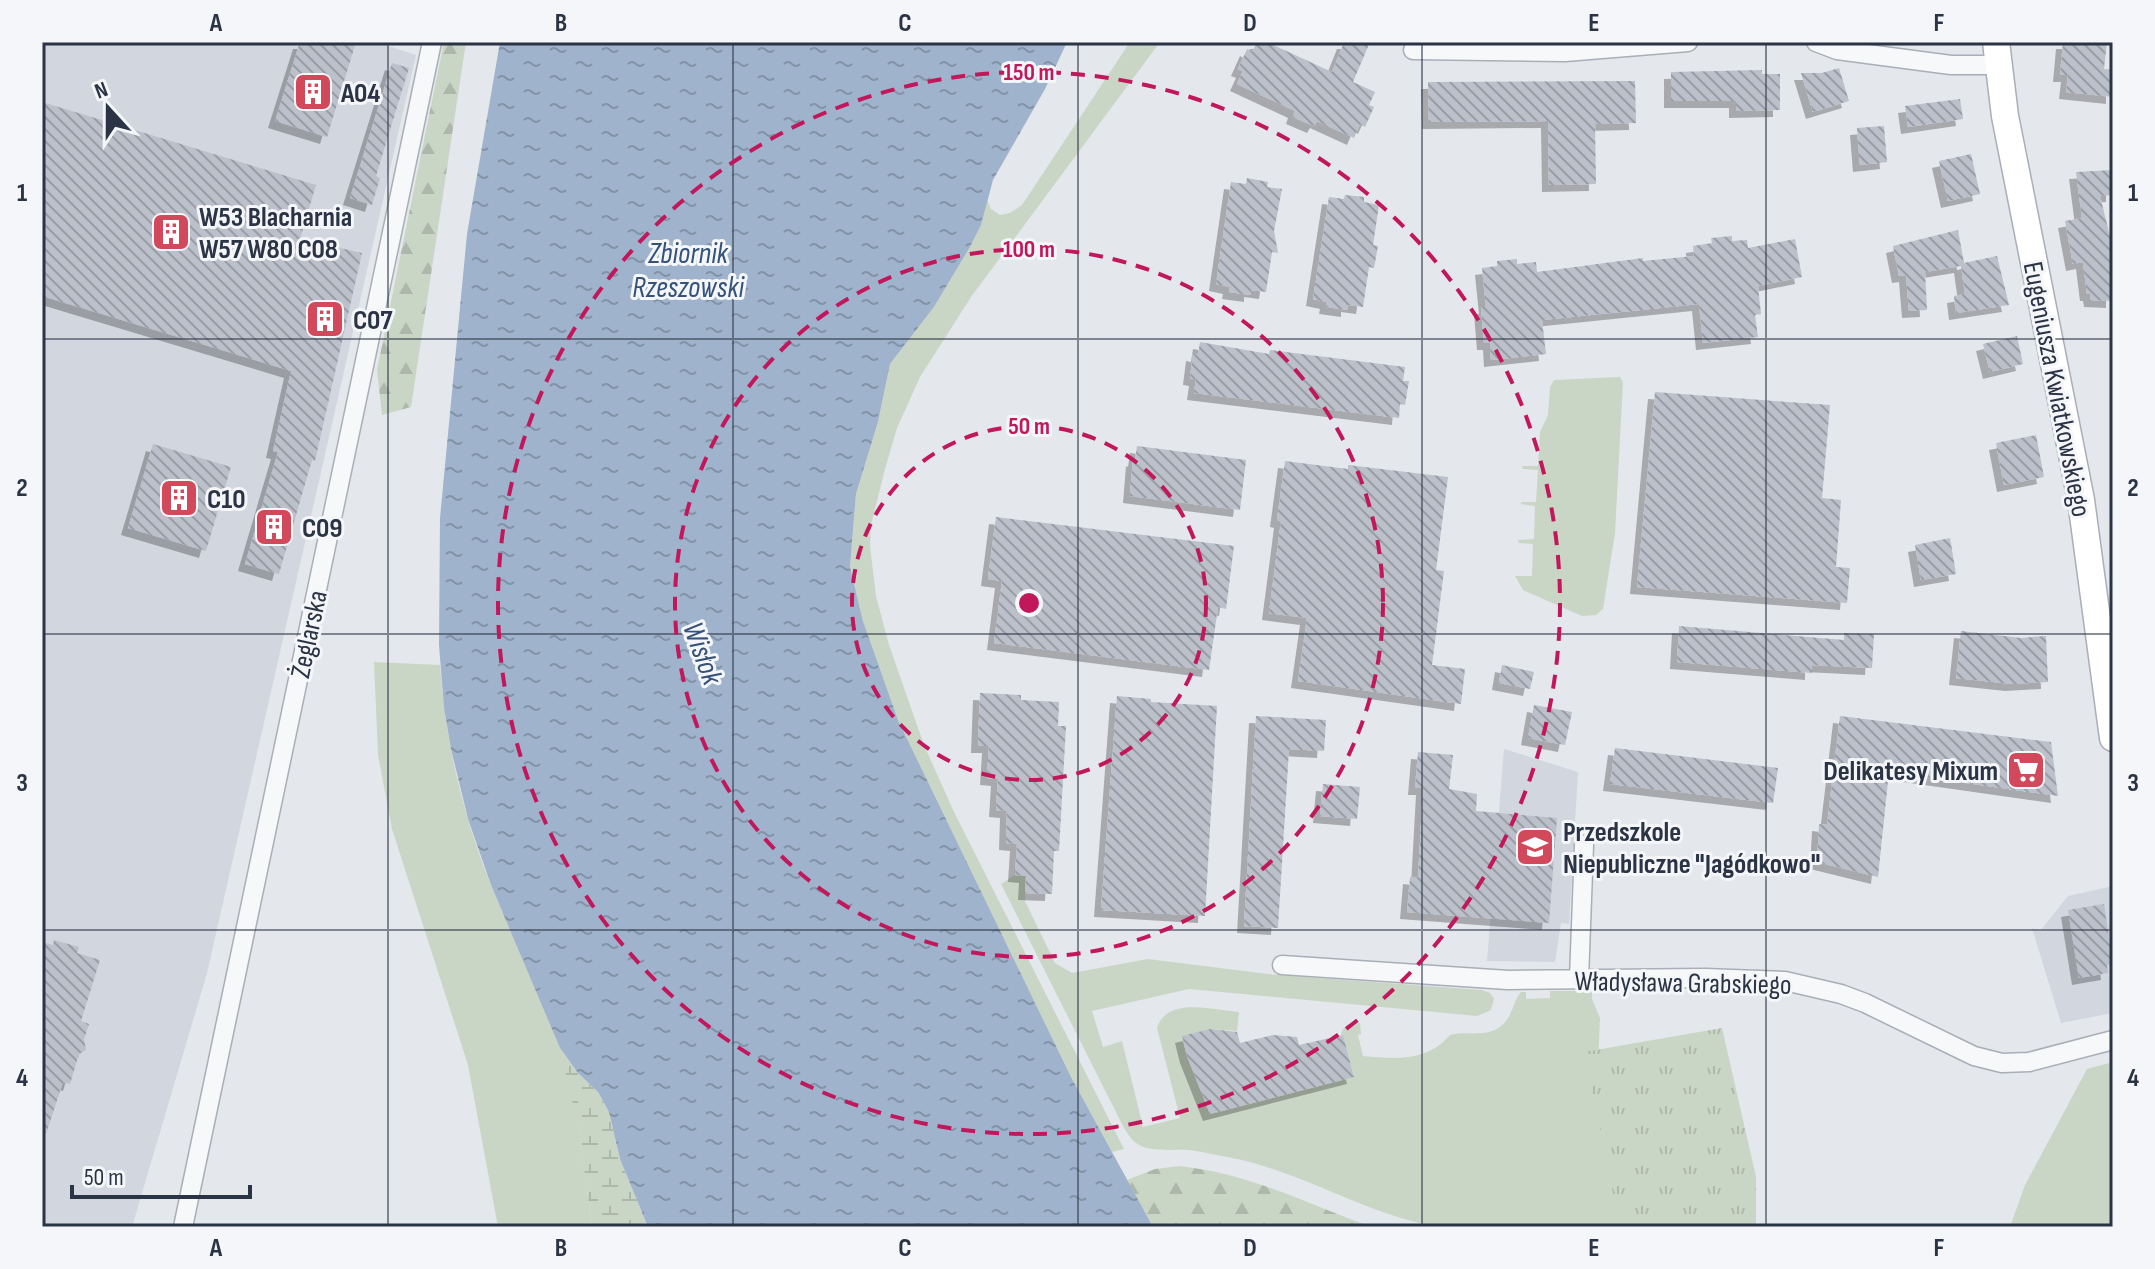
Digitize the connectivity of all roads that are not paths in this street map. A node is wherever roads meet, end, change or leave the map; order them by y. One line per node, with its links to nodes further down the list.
1 (432, 42): 11 (street, Żeglarska)
2 (1688, 42): 4 (street)
3 (1816, 42): 5 (street)
4 (1413, 50)
5 (1997, 54): 6 (street, Eugeniusza Kwiatkowskiego)
6 (2113, 738)
7 (1584, 845): 9 (street)
8 (1282, 965): 9 (street, Władysława Grabskiego)
9 (1579, 979): 10 (street, Władysława Grabskiego)
10 (2113, 1040)
11 (183, 1227)

